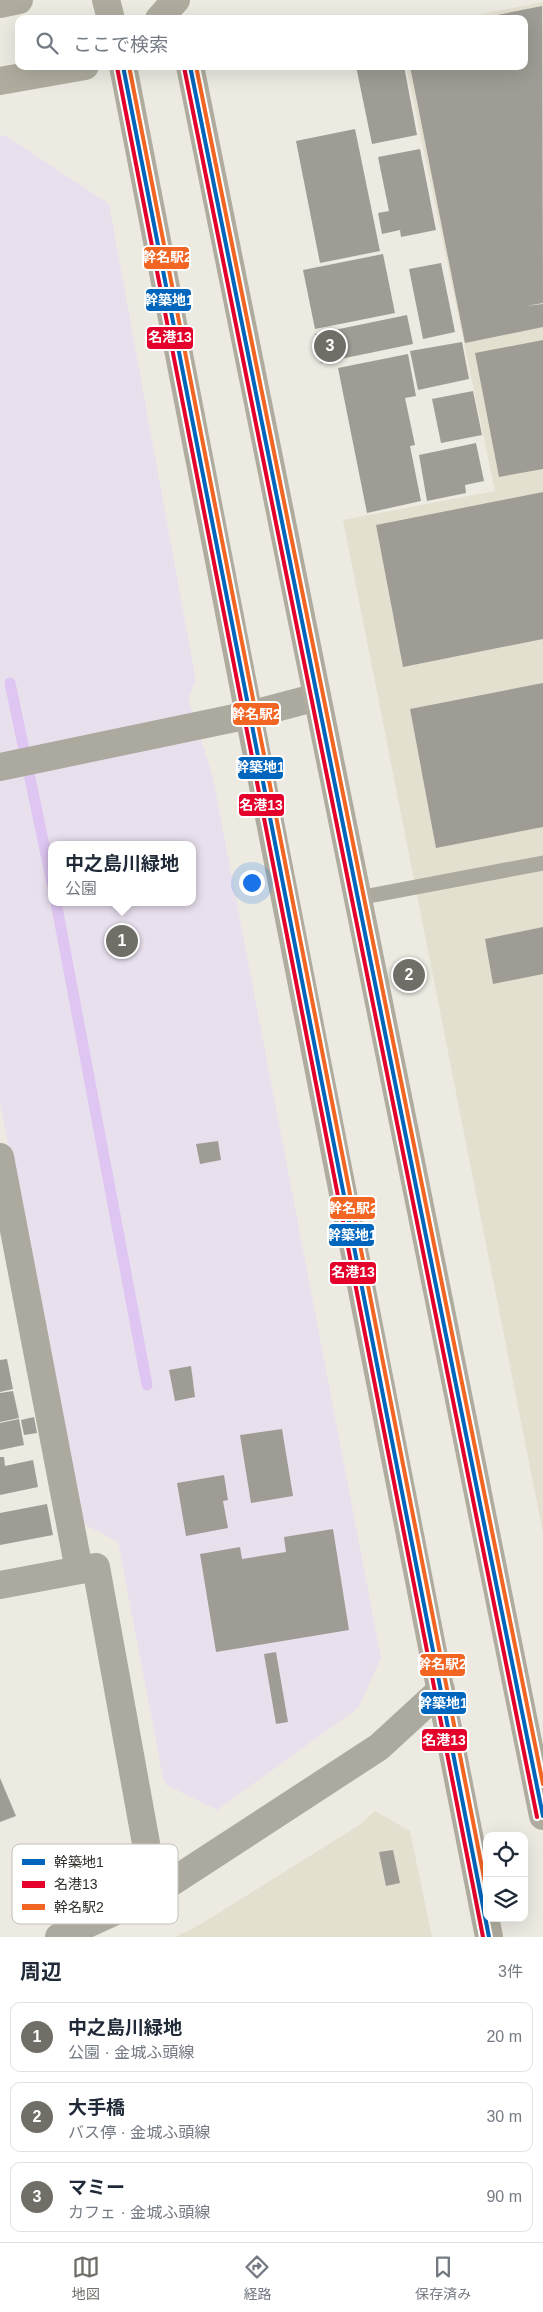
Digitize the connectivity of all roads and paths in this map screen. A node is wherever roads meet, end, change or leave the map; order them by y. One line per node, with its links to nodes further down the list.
1 (19, 0): 4 (main road)
2 (106, 0): 5 (main road)
3 (176, 0): 6 (main road); 7 (main road)
4 (0, 4)
5 (110, 15)
6 (163, 15)
7 (179, 15)
8 (62, 70): 11 (main road)
9 (124, 70): 13 (main road)
10 (191, 70): 12 (main road)
11 (0, 81)
12 (318, 697): 13 (street); 16 (main road)
13 (249, 715): 14 (street); 20 (main road)
14 (0, 767)
15 (543, 863): 16 (lane)
16 (358, 898): 21 (main road)
17 (0, 1157): 18 (street)
18 (79, 1570): 19 (street); 22 (street)
19 (0, 1584)
20 (441, 1690): 23 (street); 26 (main road)
21 (543, 1816)
22 (146, 1844)
23 (178, 1878)
24 (87, 1924): 25 (street)
25 (59, 1937)
26 (489, 1937)

